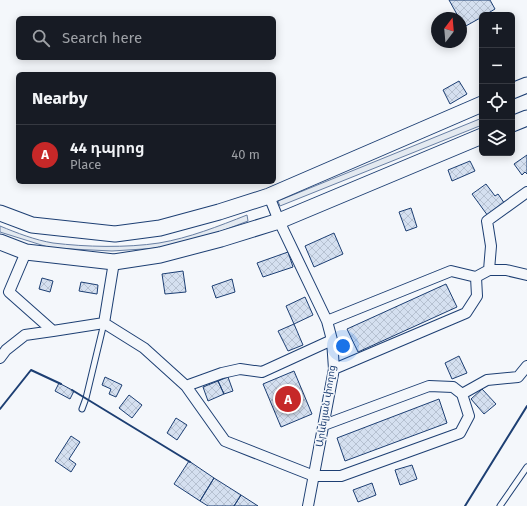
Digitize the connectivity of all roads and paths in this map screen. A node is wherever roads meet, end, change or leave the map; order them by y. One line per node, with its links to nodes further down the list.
1 (527, 85): 2 (main road)
2 (515, 90)
3 (479, 105): 8 (main road)
4 (527, 118): 5 (main road)
5 (515, 123)
6 (479, 137): 10 (main road)
7 (527, 192): 14 (street)
8 (269, 196): 9 (main road); 10 (street, Արևելյան փողոց)
9 (0, 213)
10 (279, 220): 13 (main road); 18 (street, Արևելյան փողոց)
11 (0, 242): 12 (main road)
12 (26, 252): 13 (main road); 17 (street)
13 (114, 262): 19 (street)
14 (490, 270): 15 (street); 16 (street)
15 (527, 276)
16 (476, 277): 18 (street); 24 (street)
17 (4, 290): 20 (street)
18 (327, 321): 21 (street, Արևելյան փողոց)
19 (104, 323): 20 (street); 25 (street); 27 (lane)
20 (53, 331): 22 (street)
21 (332, 340): 24 (street, Արևելյան փողոց); 25 (street)
22 (0, 358)
23 (527, 366): 26 (street)
24 (334, 369): 28 (street, Արևելյան փողոց)
25 (186, 386): 30 (street)
26 (462, 394): 28 (street); 30 (street)
27 (82, 409)
28 (324, 425): 30 (street, Արևելյան փողոց)
29 (526, 469): 32 (lane)
30 (314, 476): 31 (street, Արևելյան փողոց)
31 (308, 506)
32 (500, 506)

